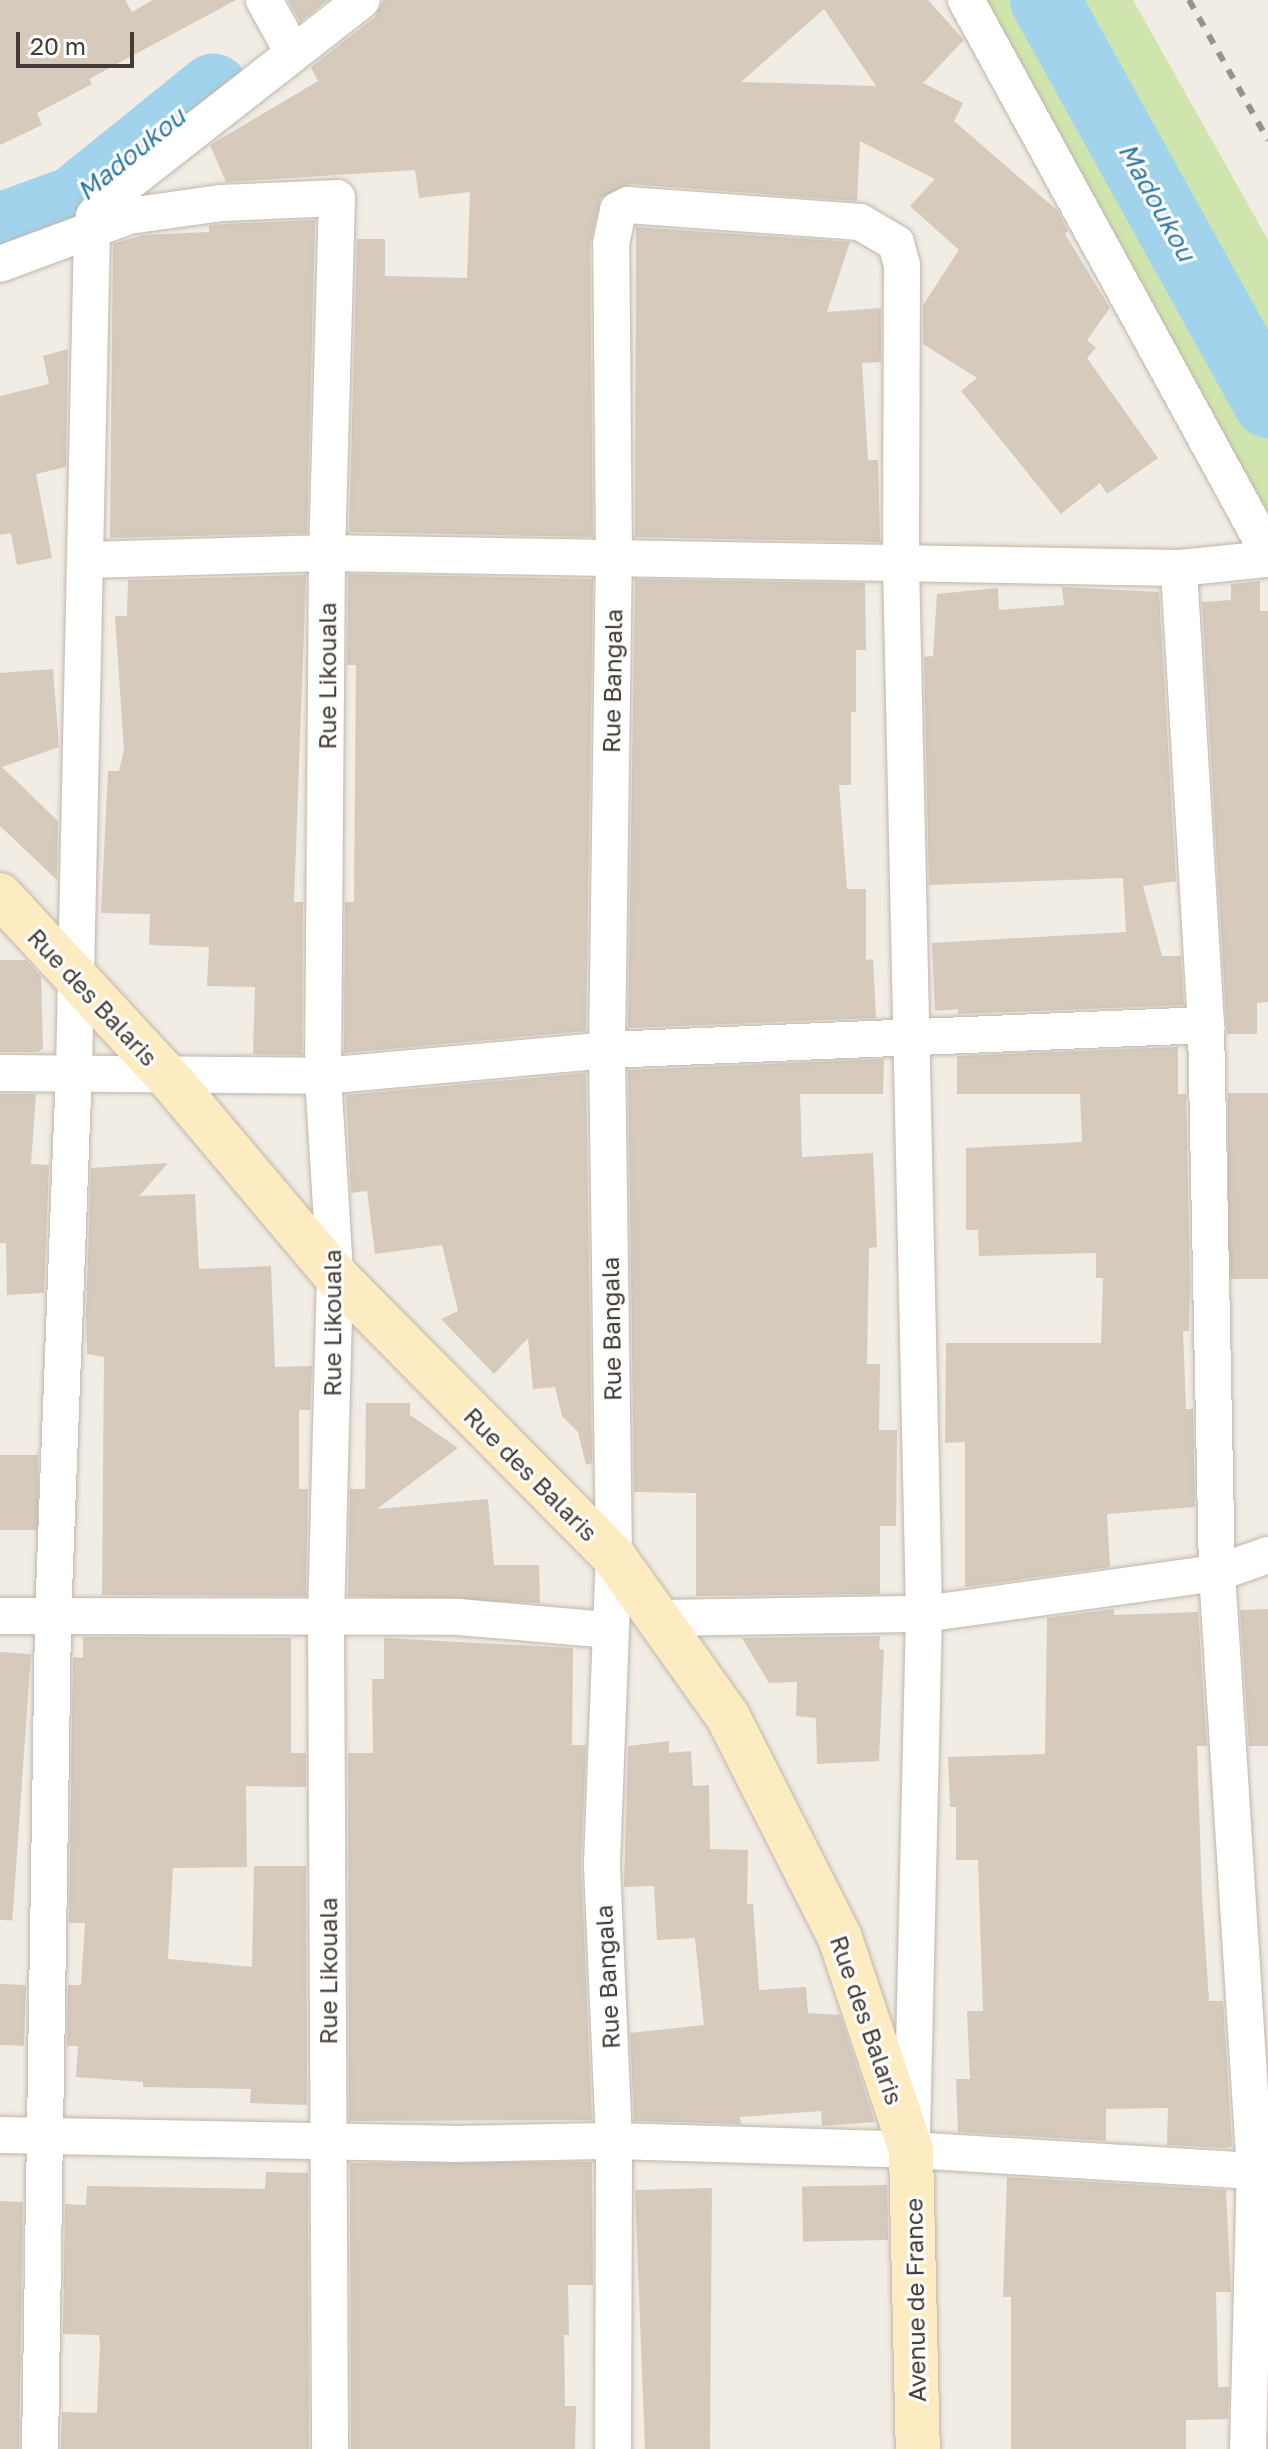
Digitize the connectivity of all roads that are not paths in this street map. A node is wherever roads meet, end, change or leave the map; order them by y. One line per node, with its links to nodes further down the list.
1 (264, 0): 4 (street)
2 (362, 0): 4 (street)
3 (966, 0): 7 (street)
4 (293, 53): 5 (street)
5 (92, 229): 6 (street); 8 (street, Rue Likouala); 10 (street)
6 (0, 264)
7 (1268, 552)
8 (327, 553): 10 (street); 11 (street); 21 (street, Rue Likouala)
9 (1268, 559): 13 (street)
10 (88, 560): 15 (street)
11 (614, 561): 12 (street); 12 (street, Rue Bangala); 18 (street, Rue Bangala)
12 (901, 565): 13 (street); 17 (street)
13 (1179, 568): 16 (street)
14 (0, 895): 15 (main road, Rue des Balaris)
15 (74, 979): 19 (street); 22 (main road, Rue des Balaris)
16 (1206, 1025): 17 (street); 26 (street)
17 (910, 1036): 18 (street); 27 (street)
18 (607, 1050): 21 (street); 25 (street, Rue Bangala)
19 (74, 1070): 20 (street); 22 (street); 29 (street)
20 (0, 1073)
21 (323, 1076): 22 (street); 23 (street, Rue Likouala)
22 (169, 1078): 23 (main road, Rue des Balaris)
23 (335, 1275): 25 (main road, Rue des Balaris); 30 (street, Rue Likouala)
24 (1268, 1555): 26 (street)
25 (614, 1557): 31 (main road, Rue des Balaris); 32 (street, Rue Bangala)
26 (1217, 1573): 27 (street); 38 (street)
27 (924, 1614): 31 (street); 37 (street)
28 (0, 1616): 29 (street)
29 (53, 1618): 30 (street); 34 (street)
30 (326, 1618): 32 (street); 35 (street, Rue Likouala)
31 (660, 1618): 37 (main road, Rue des Balaris)
32 (609, 1630): 36 (street, Rue Bangala)
33 (0, 2135): 34 (street)
34 (48, 2136): 35 (street); 39 (street)
35 (329, 2138): 36 (street); 40 (street, Rue Likouala)
36 (614, 2141): 37 (street); 41 (street, Rue Bangala)
37 (911, 2150): 38 (street); 42 (main road, Avenue de France)
38 (1261, 2172): 43 (street)
39 (40, 2449)
40 (330, 2449)
41 (613, 2449)
42 (918, 2449)
43 (1248, 2449)

